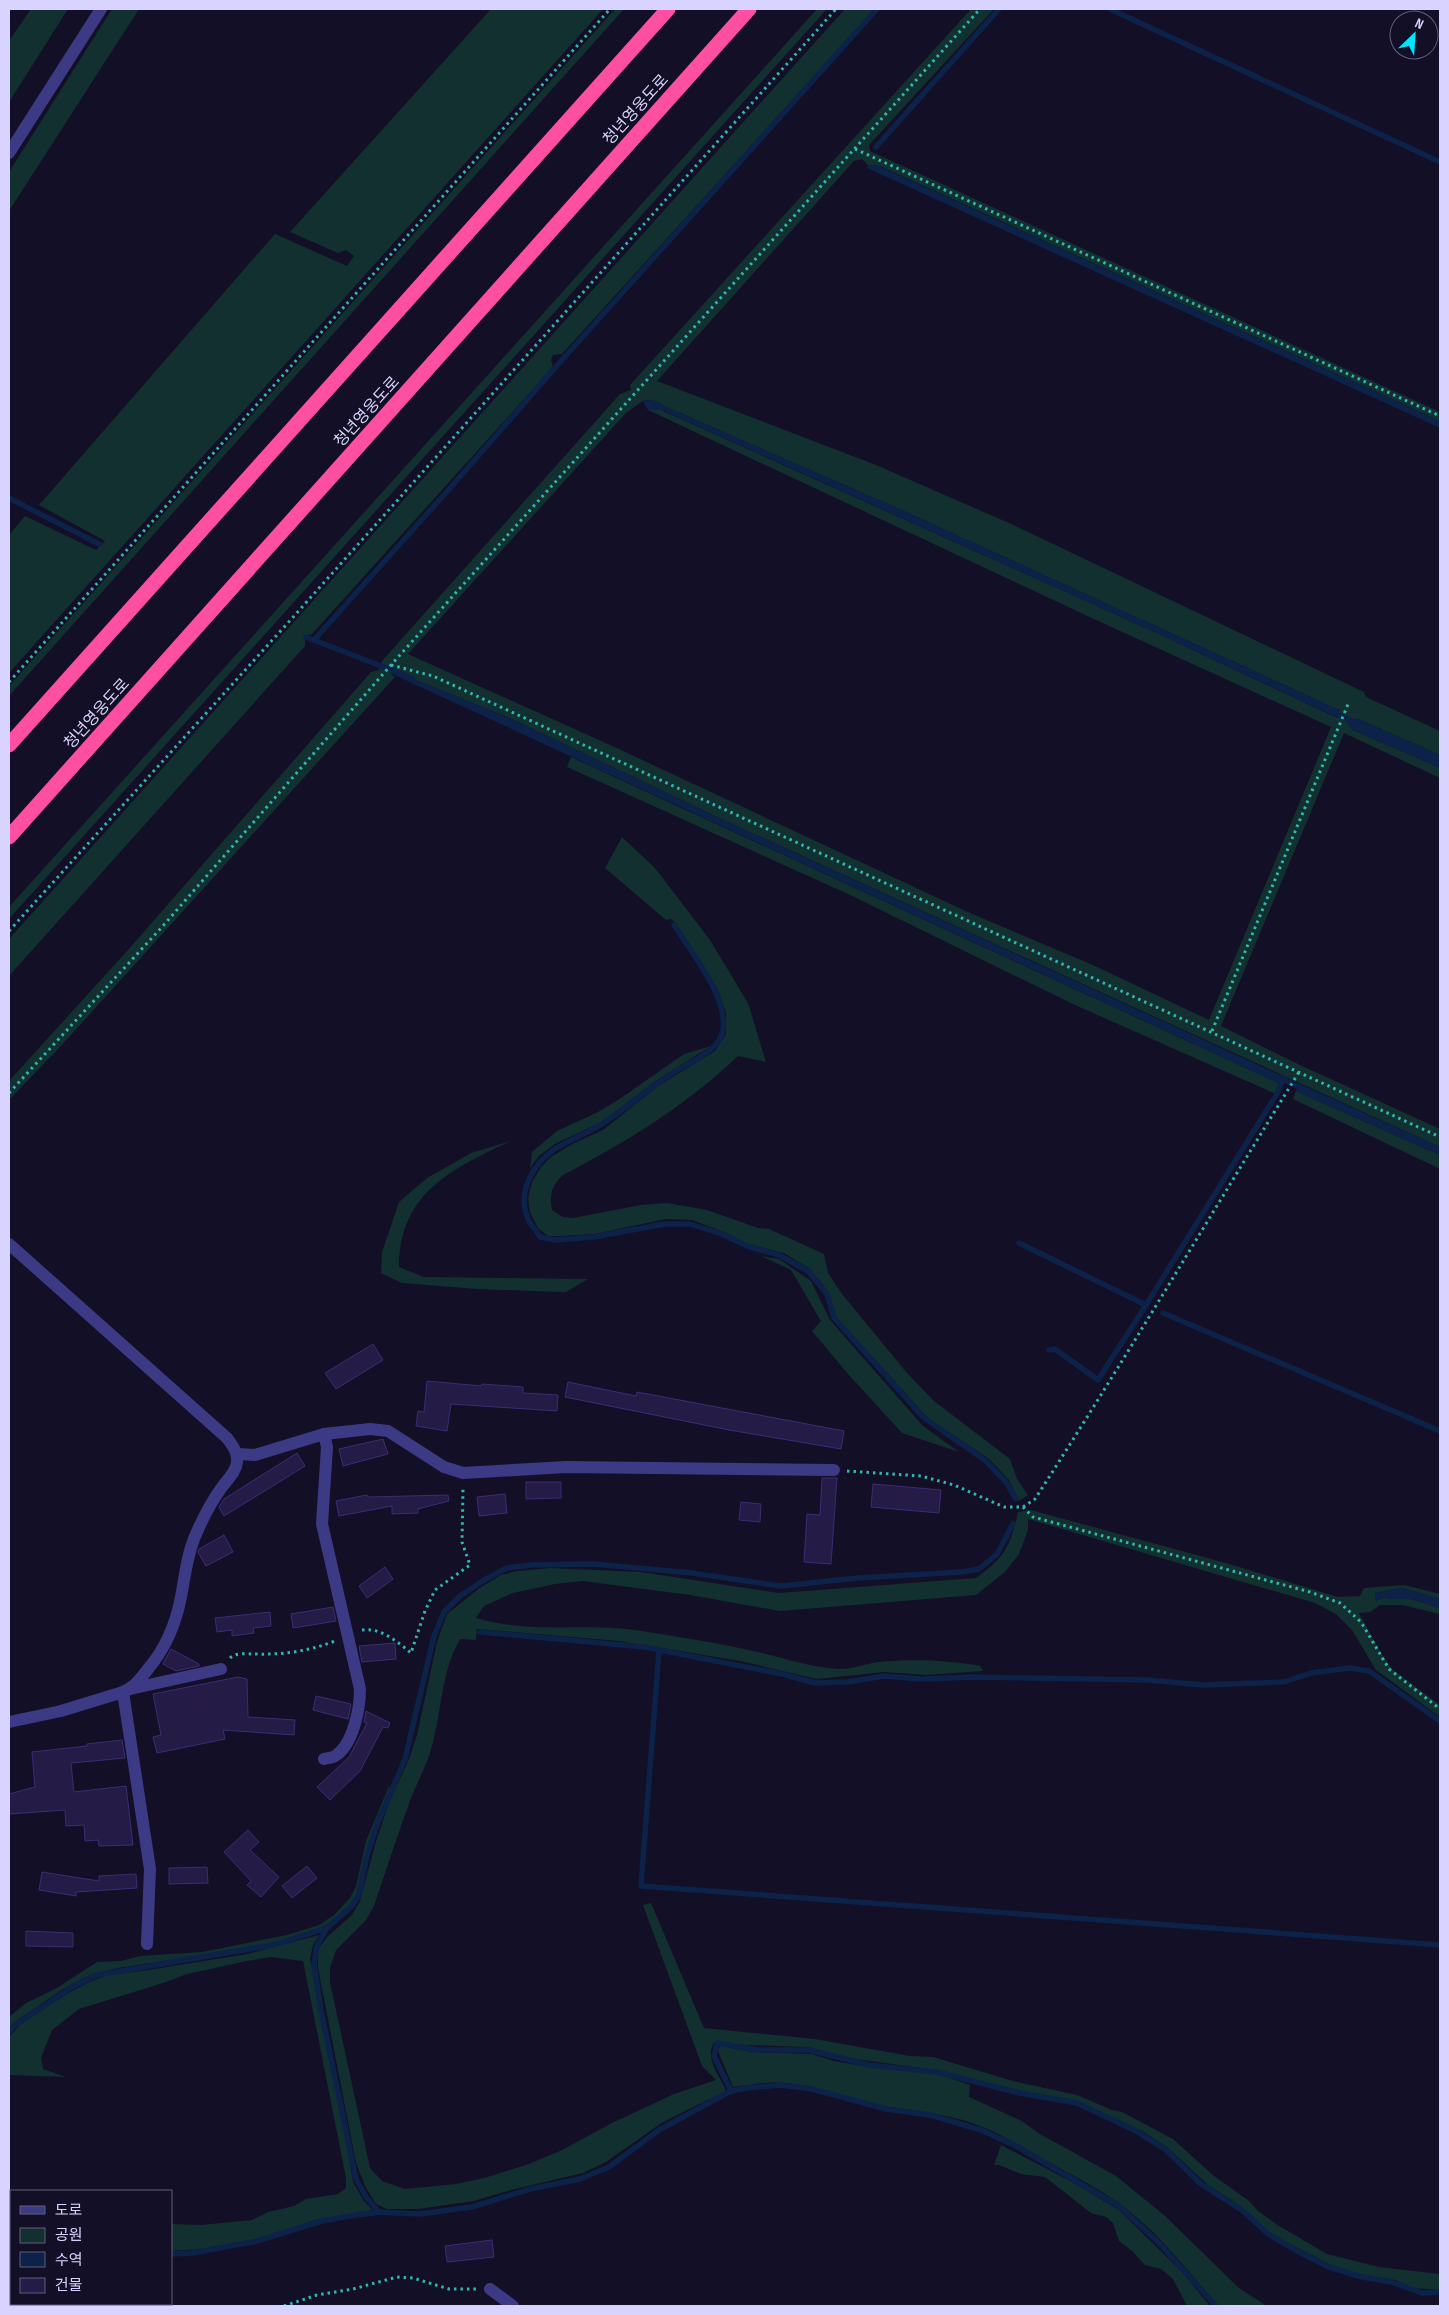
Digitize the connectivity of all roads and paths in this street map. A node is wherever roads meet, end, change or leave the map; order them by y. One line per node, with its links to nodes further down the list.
1 (102, 9): 8 (street)
2 (610, 9): 11 (path)
3 (668, 9): 13 (highway)
4 (749, 9): 14 (highway, 청년영웅도로)
5 (836, 9): 15 (path)
6 (980, 9): 7 (path)
7 (855, 149): 9 (path); 10 (path)
8 (9, 153)
9 (1440, 416)
10 (391, 665): 16 (path); 18 (path)
11 (9, 682)
12 (1349, 702): 16 (path)
13 (9, 745)
14 (9, 837)
15 (9, 931)
16 (1212, 1031): 17 (path)
17 (1299, 1072): 19 (path); 25 (path)
18 (9, 1093)
19 (1440, 1137)
20 (9, 1244): 22 (street)
21 (324, 1434): 22 (street); 24 (street); 26 (street)
22 (237, 1454): 28 (street)
23 (834, 1470): 24 (street); 25 (path)
24 (463, 1473): 26 (path)
25 (1023, 1507): 29 (path)
26 (347, 1637): 27 (path); 31 (street)
27 (221, 1669): 28 (street)
28 (127, 1691): 30 (street); 32 (street)
29 (1440, 1709)
30 (9, 1722)
31 (324, 1759)
32 (147, 1944)
33 (490, 2289): 34 (path); 35 (street)
34 (284, 2306)
35 (513, 2306)

